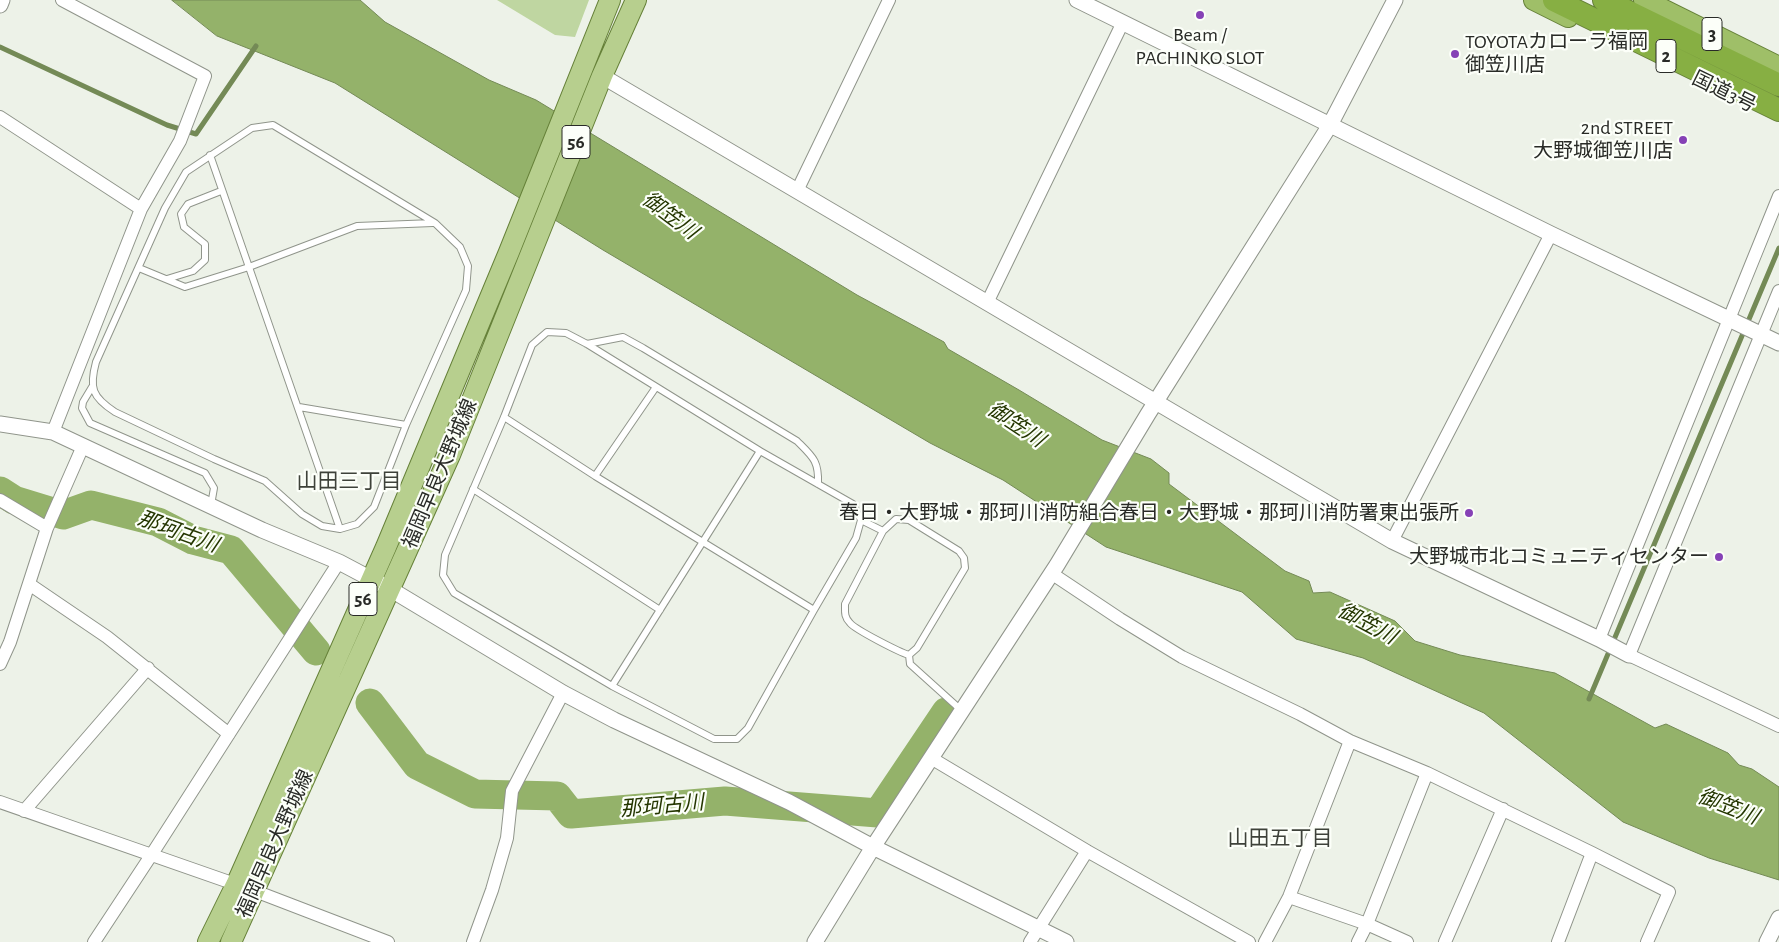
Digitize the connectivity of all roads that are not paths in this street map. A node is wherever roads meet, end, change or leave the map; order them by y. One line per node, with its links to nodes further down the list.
1 (2, 0): 11 (street)
2 (62, 0): 25 (street)
3 (636, 0): 15 (main road, 福岡早良大野城線 / 56)
4 (890, 0): 23 (street)
5 (1077, 0): 13 (street)
6 (1395, 0): 20 (street)
7 (1534, 0): 19 (highway, 国道3号 / 3)
8 (1554, 0): 17 (highway, 2)
9 (1604, 0): 16 (highway, 2)
10 (1644, 0): 14 (highway, 3)
11 (0, 5)
12 (606, 7): 60 (main road, 福岡早良大野城線 / 56)
13 (1123, 22): 20 (street); 32 (street)
14 (1779, 67)
15 (602, 76): 23 (street); 62 (main road, 福岡早良大野城線 / 56)
16 (1779, 85)
17 (1779, 110)
18 (0, 117): 25 (street)
19 (1779, 119)
20 (1330, 125): 27 (street); 40 (street)
21 (210, 155): 22 (lane); 26 (lane); 29 (lane)
22 (221, 191): 28 (lane); 30 (lane)
23 (797, 191): 32 (street)
24 (1779, 196): 33 (street)
25 (141, 210): 44 (street)
26 (434, 223): 28 (lane); 43 (lane)
27 (1550, 234): 33 (street); 57 (street)
28 (249, 267): 30 (lane); 39 (lane)
29 (139, 268): 30 (lane); 37 (lane)
30 (167, 279)
31 (1779, 291): 34 (street)
32 (987, 303): 40 (street)
33 (1729, 319): 34 (street); 65 (street)
34 (1761, 334): 35 (street); 68 (street)
35 (1779, 343)
36 (587, 344): 38 (lane); 41 (lane); 48 (lane)
37 (92, 387): 51 (lane); 54 (lane)
38 (656, 387): 46 (lane); 47 (lane)
39 (298, 406): 43 (lane); 54 (lane)
40 (1152, 408): 57 (street); 59 (street)
41 (504, 417): 47 (lane); 49 (lane)
42 (0, 424): 44 (street)
43 (406, 425): 54 (lane)
44 (53, 432): 45 (street)
45 (83, 446): 51 (street); 53 (street)
46 (760, 451): 48 (lane); 56 (lane)
47 (595, 476): 56 (lane)
48 (818, 484): 52 (lane)
49 (473, 489): 63 (lane); 71 (lane)
50 (0, 500): 53 (street)
51 (210, 506): 58 (street)
52 (861, 520): 55 (lane); 64 (lane)
53 (47, 528): 61 (street)
54 (340, 529)
55 (883, 531): 67 (lane); 67 (lane)
56 (703, 541): 63 (lane); 64 (lane)
57 (1392, 541): 65 (street)
58 (339, 562): 60 (street); 75 (street)
59 (1054, 569): 73 (street); 76 (street)
60 (372, 579): 62 (street); 86 (main road, 福岡早良大野城線 / 56)
61 (29, 584): 66 (street); 70 (street)
62 (390, 589): 72 (street); 86 (main road, 福岡早良大野城線 / 56)
63 (660, 610): 71 (lane)
64 (814, 610): 71 (lane)
65 (1599, 638): 68 (street)
66 (5, 640): 69 (street)
67 (909, 655): 73 (lane)
68 (1629, 655): 74 (street)
69 (0, 664)
70 (148, 668): 75 (street); 81 (street)
71 (612, 686)
72 (563, 693): 82 (street); 96 (street)
73 (961, 710): 77 (street)
74 (1779, 726)
75 (229, 734): 85 (street)
76 (1350, 741): 78 (street); 87 (street)
77 (930, 758): 82 (street); 83 (street)
78 (1427, 772): 80 (street); 89 (street)
79 (0, 802): 81 (street)
80 (1503, 809): 84 (street); 103 (street)
81 (24, 811): 85 (street)
82 (873, 848): 90 (street); 91 (street)
83 (1087, 851): 90 (street); 99 (street)
84 (1592, 853): 104 (street); 105 (street)
85 (152, 854): 86 (street); 92 (street)
86 (245, 888): 93 (main road, 福岡早良大野城線 / 56); 94 (main road, 福岡早良大野城線 / 56); 95 (street)
87 (1289, 897): 89 (street); 100 (street)
88 (1779, 918): 106 (street)
89 (1367, 924): 101 (street); 102 (street)
90 (1039, 928): 97 (street); 98 (street)
91 (817, 941)
92 (94, 942)
93 (208, 942)
94 (231, 942)
95 (388, 942)
96 (473, 942)
97 (1030, 942)
98 (1066, 942)
99 (1249, 942)
100 (1265, 942)
101 (1358, 942)
102 (1407, 942)
103 (1445, 942)
104 (1558, 942)
105 (1647, 942)
106 (1768, 942)

